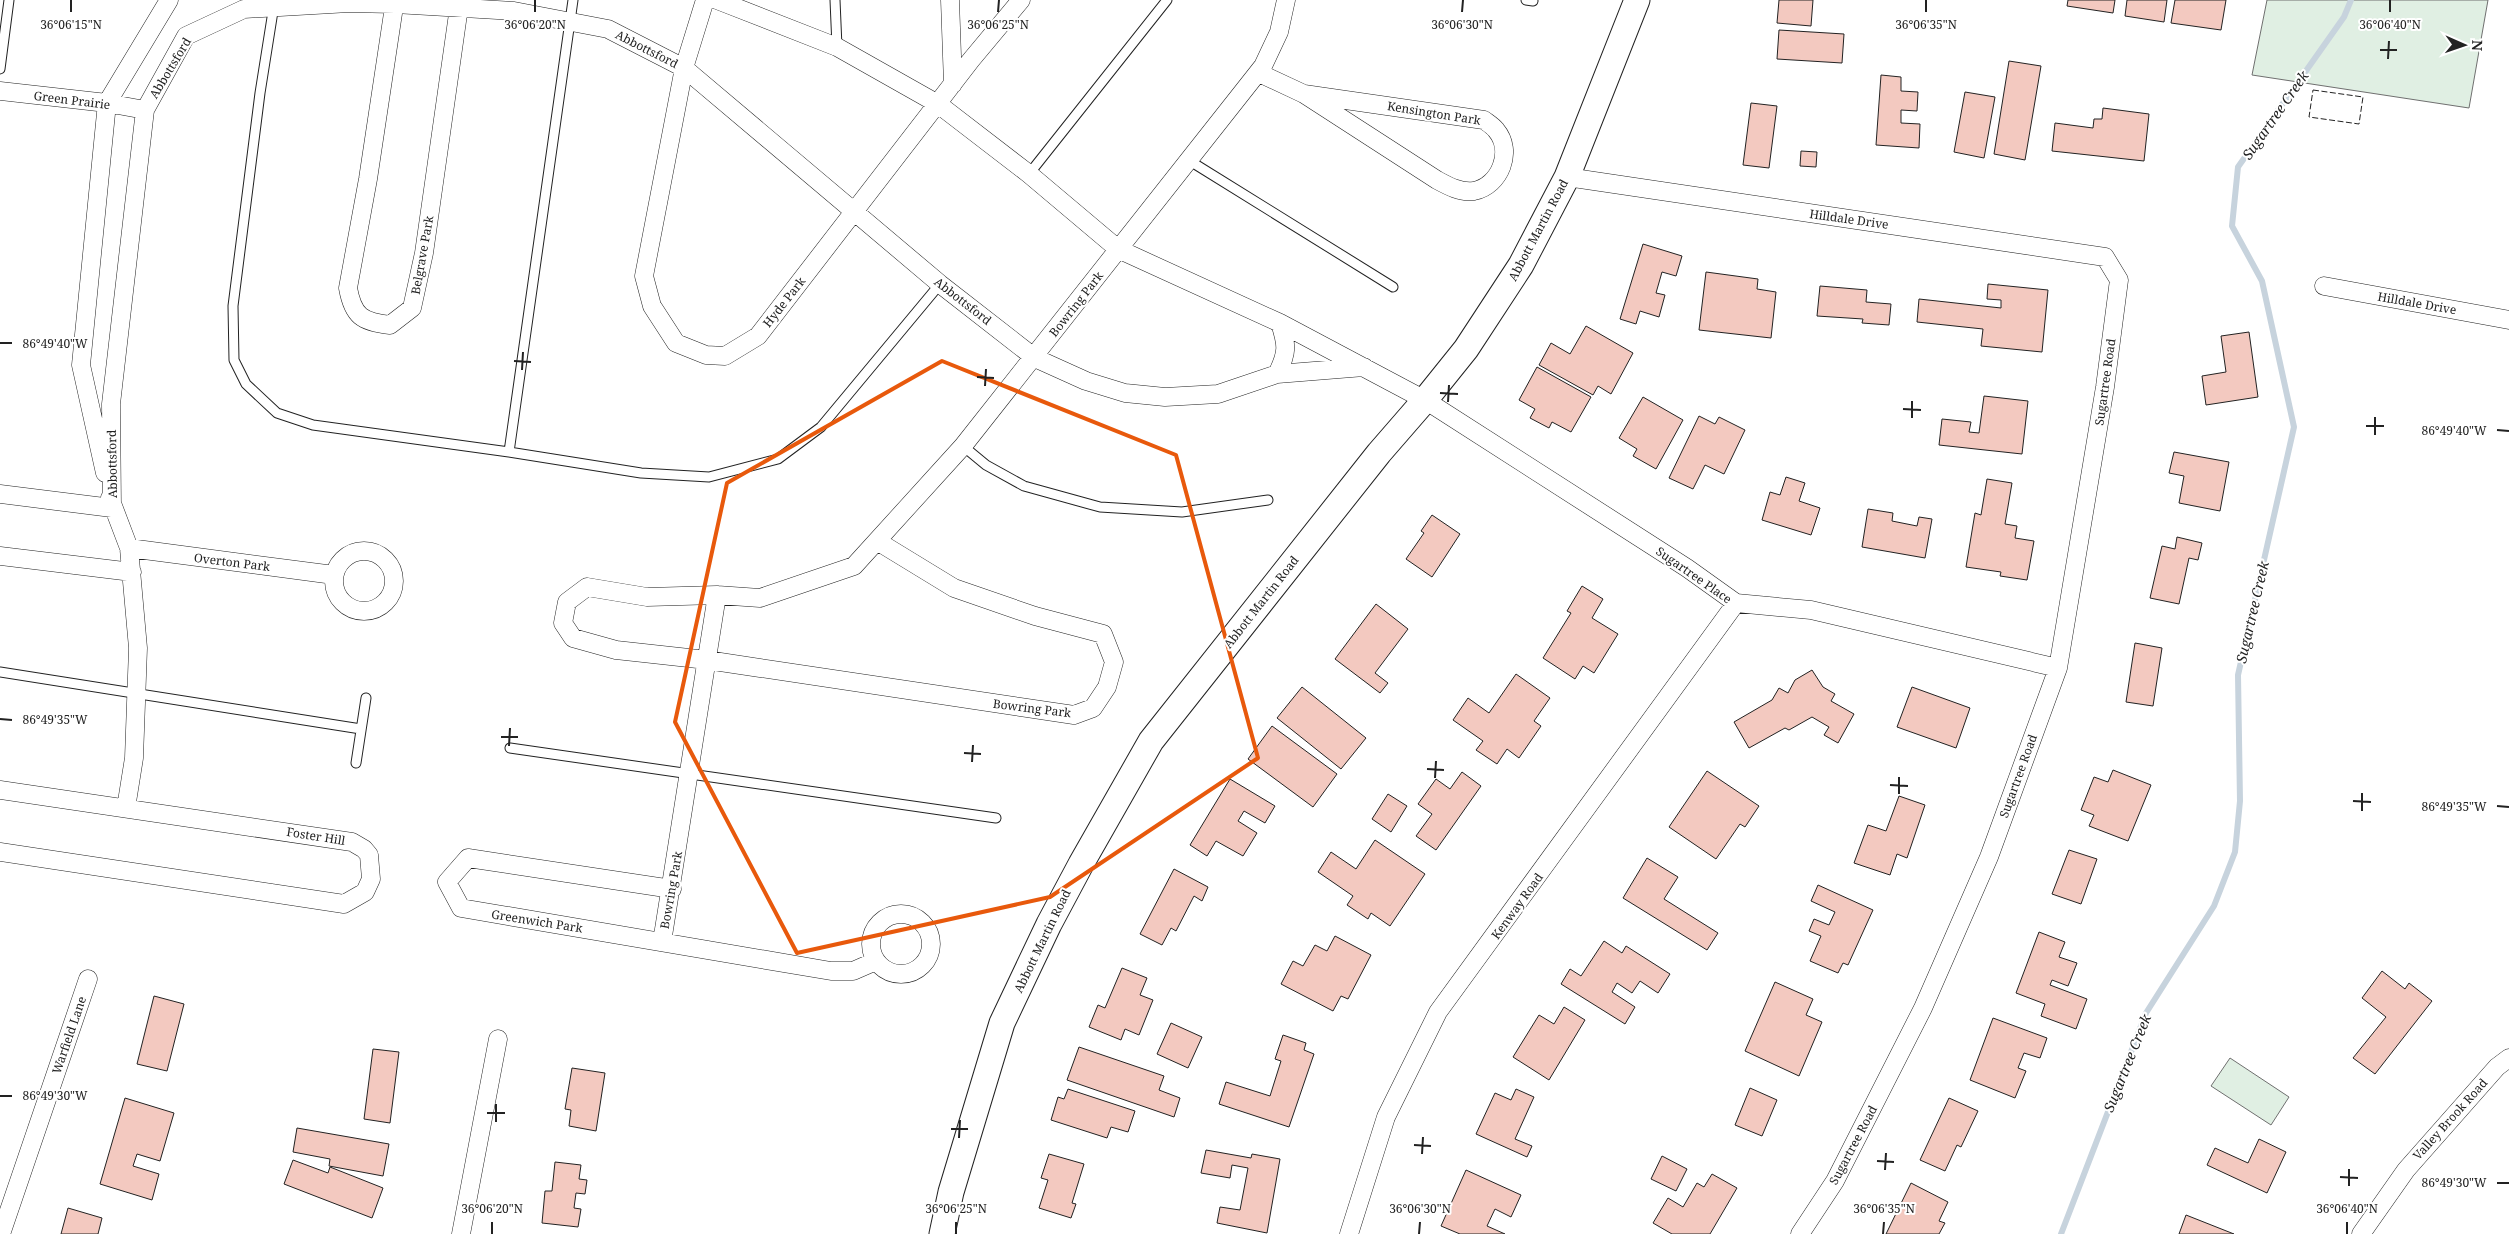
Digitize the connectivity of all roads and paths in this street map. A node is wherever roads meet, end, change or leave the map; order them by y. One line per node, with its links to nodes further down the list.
1 (10, 0): 20 (lane)
2 (169, 0): 25 (street, Abbottsford)
3 (573, 0): 17 (lane)
4 (705, 0): 19 (street, Hyde Park)
5 (717, 0): 18 (street)
6 (835, 0): 18 (lane)
7 (950, 0): 22 (street)
8 (1020, 0): 22 (street, Hyde Park)
9 (1168, 0): 29 (lane)
10 (1286, 0): 21 (street)
11 (1526, 0): 13 (lane)
12 (1637, 0): 30 (main road, Abbott Martin Road)
13 (1532, 1)
14 (395, 2): 15 (street, Abbottsford); 16 (street, Abbottsford); 16 (street, Belgrave Park)
15 (274, 3): 27 (street, Abbottsford); 44 (lane)
16 (459, 4): 17 (street, Abbottsford)
17 (570, 21): 19 (street, Abbottsford); 44 (lane)
18 (837, 47): 26 (street)
19 (684, 68): 31 (street, Abbottsford); 31 (street, Hyde Park)
20 (0, 69)
21 (1258, 73): 24 (street, Kensington Park); 28 (street)
22 (953, 84): 26 (street, Hyde Park)
23 (0, 91): 25 (street, Green Prairie)
24 (1304, 94): 24 (street, Kensington Park)
25 (107, 103): 27 (street, Green Prairie); 47 (street, Abbottsford)
26 (938, 104): 29 (street); 31 (street, Hyde Park)
27 (145, 110): 47 (street, Abbottsford)
28 (1190, 161): 32 (street); 36 (lane)
29 (1029, 174): 32 (street)
30 (1567, 176): 33 (street, Hilldale Drive); 42 (main road, Abbott Martin Road)
31 (855, 211): 34 (street, Abbottsford)
32 (1118, 249): 38 (street); 39 (street, Bowring Park)
33 (2119, 280): 56 (street, Sugartree Road)
34 (940, 284): 39 (street, Abbottsford); 44 (lane)
35 (2324, 286): 37 (street, Hilldale Drive)
36 (1393, 287)
37 (2509, 320)
38 (1280, 323): 40 (street); 41 (street)
39 (1034, 358): 41 (street, Abbottsford); 43 (street, Bowring Park)
40 (1366, 367): 41 (street, Abbottsford); 42 (street)
41 (1277, 374)
42 (1425, 400): 54 (street, Sugartree Place); 76 (main road, Abbott Martin Road)
43 (963, 446): 46 (lane); 48 (street, Bowring Park)
44 (509, 452)
45 (0, 494): 47 (street)
46 (1268, 500)
47 (112, 508): 49 (street, Abbottsford)
48 (876, 541): 53 (street, Bowring Park); 55 (street, Bowring Park)
49 (129, 548): 51 (street, Abbottsford); 52 (street, Overton Park)
50 (0, 556): 51 (street)
51 (132, 572): 58 (street, Abbottsford)
52 (334, 575)
53 (717, 595): 55 (street, Bowring Park); 55 (street, Bowring Park)
54 (1736, 603): 56 (street, Sugartree Place); 77 (street, Kenway Road)
55 (707, 660): 63 (street, Bowring Park)
56 (2058, 668): 78 (street, Sugartree Road)
57 (0, 672): 58 (lane)
58 (136, 693): 60 (lane); 65 (street, Abbottsford)
59 (366, 698): 60 (lane)
60 (361, 730): 62 (lane)
61 (510, 748): 63 (lane)
62 (356, 763)
63 (690, 774): 66 (lane); 68 (street, Bowring Park)
64 (0, 790): 65 (street, Foster Hill)
65 (126, 808): 67 (street, Foster Hill)
66 (996, 818)
67 (0, 852)
68 (672, 888): 69 (street, Bowring Park); 69 (street, Greenwich Park)
69 (662, 942): 70 (street, Greenwich Park)
70 (876, 961)
71 (88, 979): 74 (street, Warfield Lane)
72 (498, 1039): 75 (street)
73 (2509, 1058): 79 (street, Valley Brook Road)
74 (1, 1234)
75 (461, 1234)
76 (942, 1234)
77 (1348, 1234)
78 (1800, 1234)
79 (2362, 1234)

